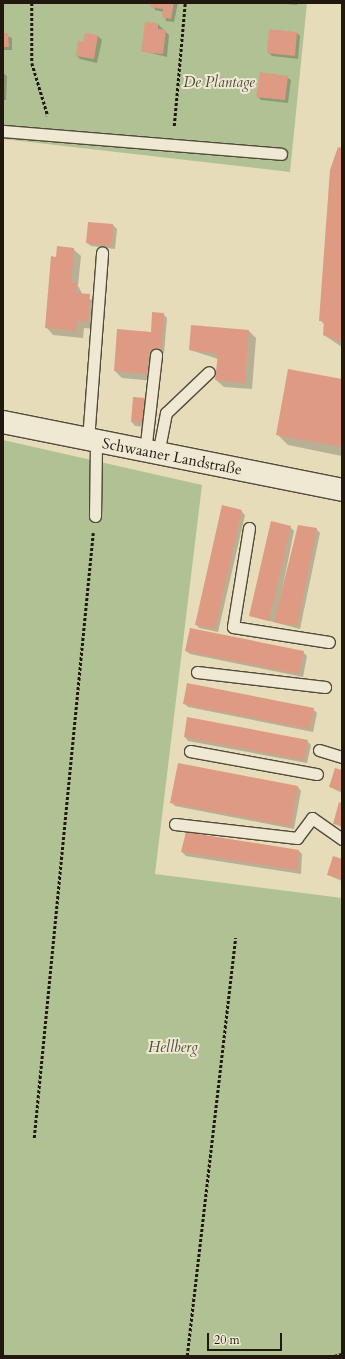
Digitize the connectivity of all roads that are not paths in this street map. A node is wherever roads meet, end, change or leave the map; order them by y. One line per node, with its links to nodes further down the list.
1 (3, 131): 2 (lane)
2 (281, 154)
3 (102, 253): 7 (lane)
4 (156, 355): 8 (lane)
5 (209, 372): 8 (lane)
6 (3, 422): 7 (street, Schwaaner Landstraße)
7 (92, 441): 8 (street, Schwaaner Landstraße); 10 (lane)
8 (152, 453): 9 (street, Schwaaner Landstraße)
9 (342, 490)
10 (95, 516)
11 (249, 528): 12 (lane)
12 (329, 642)
13 (197, 672): 14 (lane)
14 (325, 687)
15 (319, 750): 17 (lane)
16 (190, 751): 18 (lane)
17 (342, 756)
18 (317, 774)
19 (175, 824): 20 (lane)
20 (342, 839)

